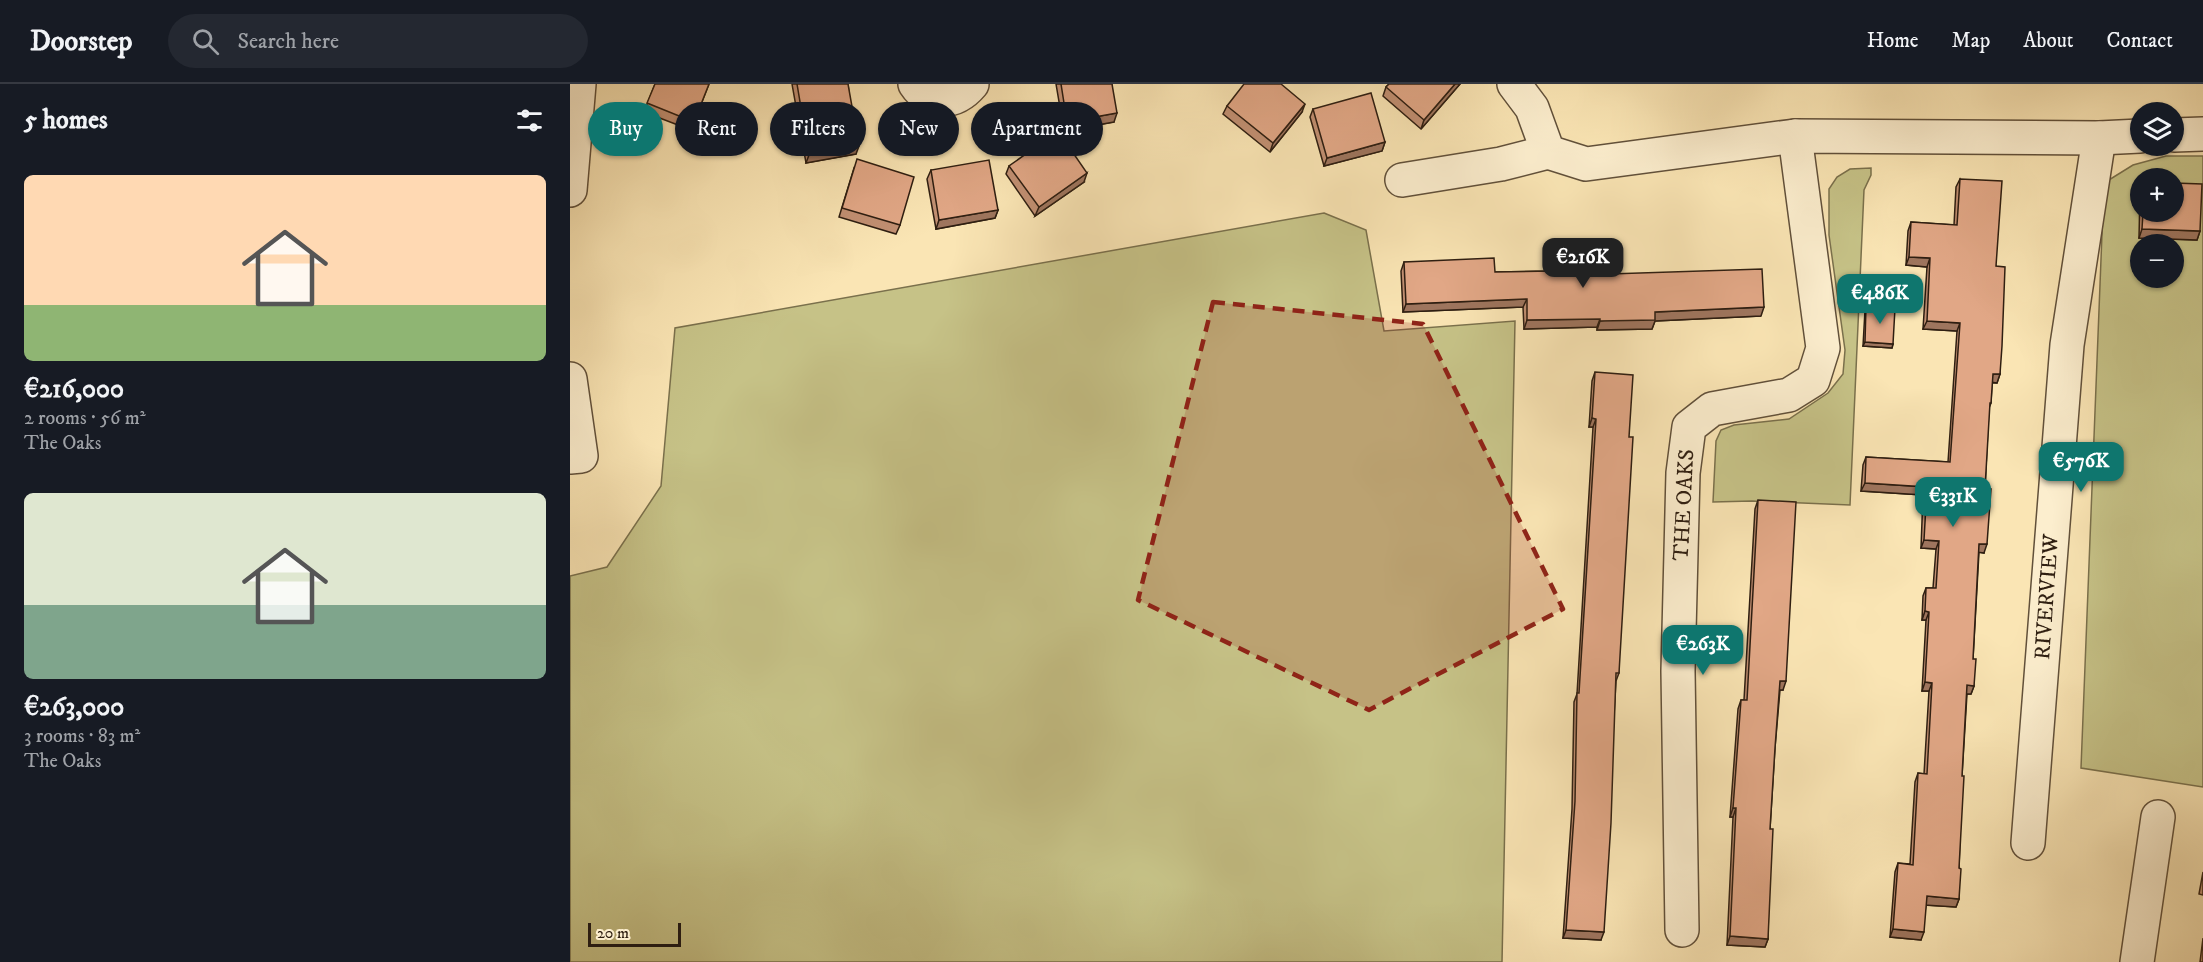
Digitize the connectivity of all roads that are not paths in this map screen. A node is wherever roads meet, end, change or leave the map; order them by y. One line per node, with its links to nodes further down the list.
1 (579, 84): 12 (street)
2 (915, 84): 3 (street)
3 (972, 84)
4 (1514, 84): 10 (street)
5 (2203, 134): 6 (street)
6 (2184, 135)
7 (1795, 136): 9 (street); 10 (street); 17 (street, THE OAKS)
8 (2130, 136): 9 (street)
9 (2099, 138): 16 (street, RIVERVIEW)
10 (1548, 152): 11 (street)
11 (1402, 180)
12 (570, 190)
13 (570, 379): 14 (street)
14 (570, 457)
15 (2158, 817): 18 (street)
16 (2028, 843)
17 (1682, 930)
18 (2137, 962)

